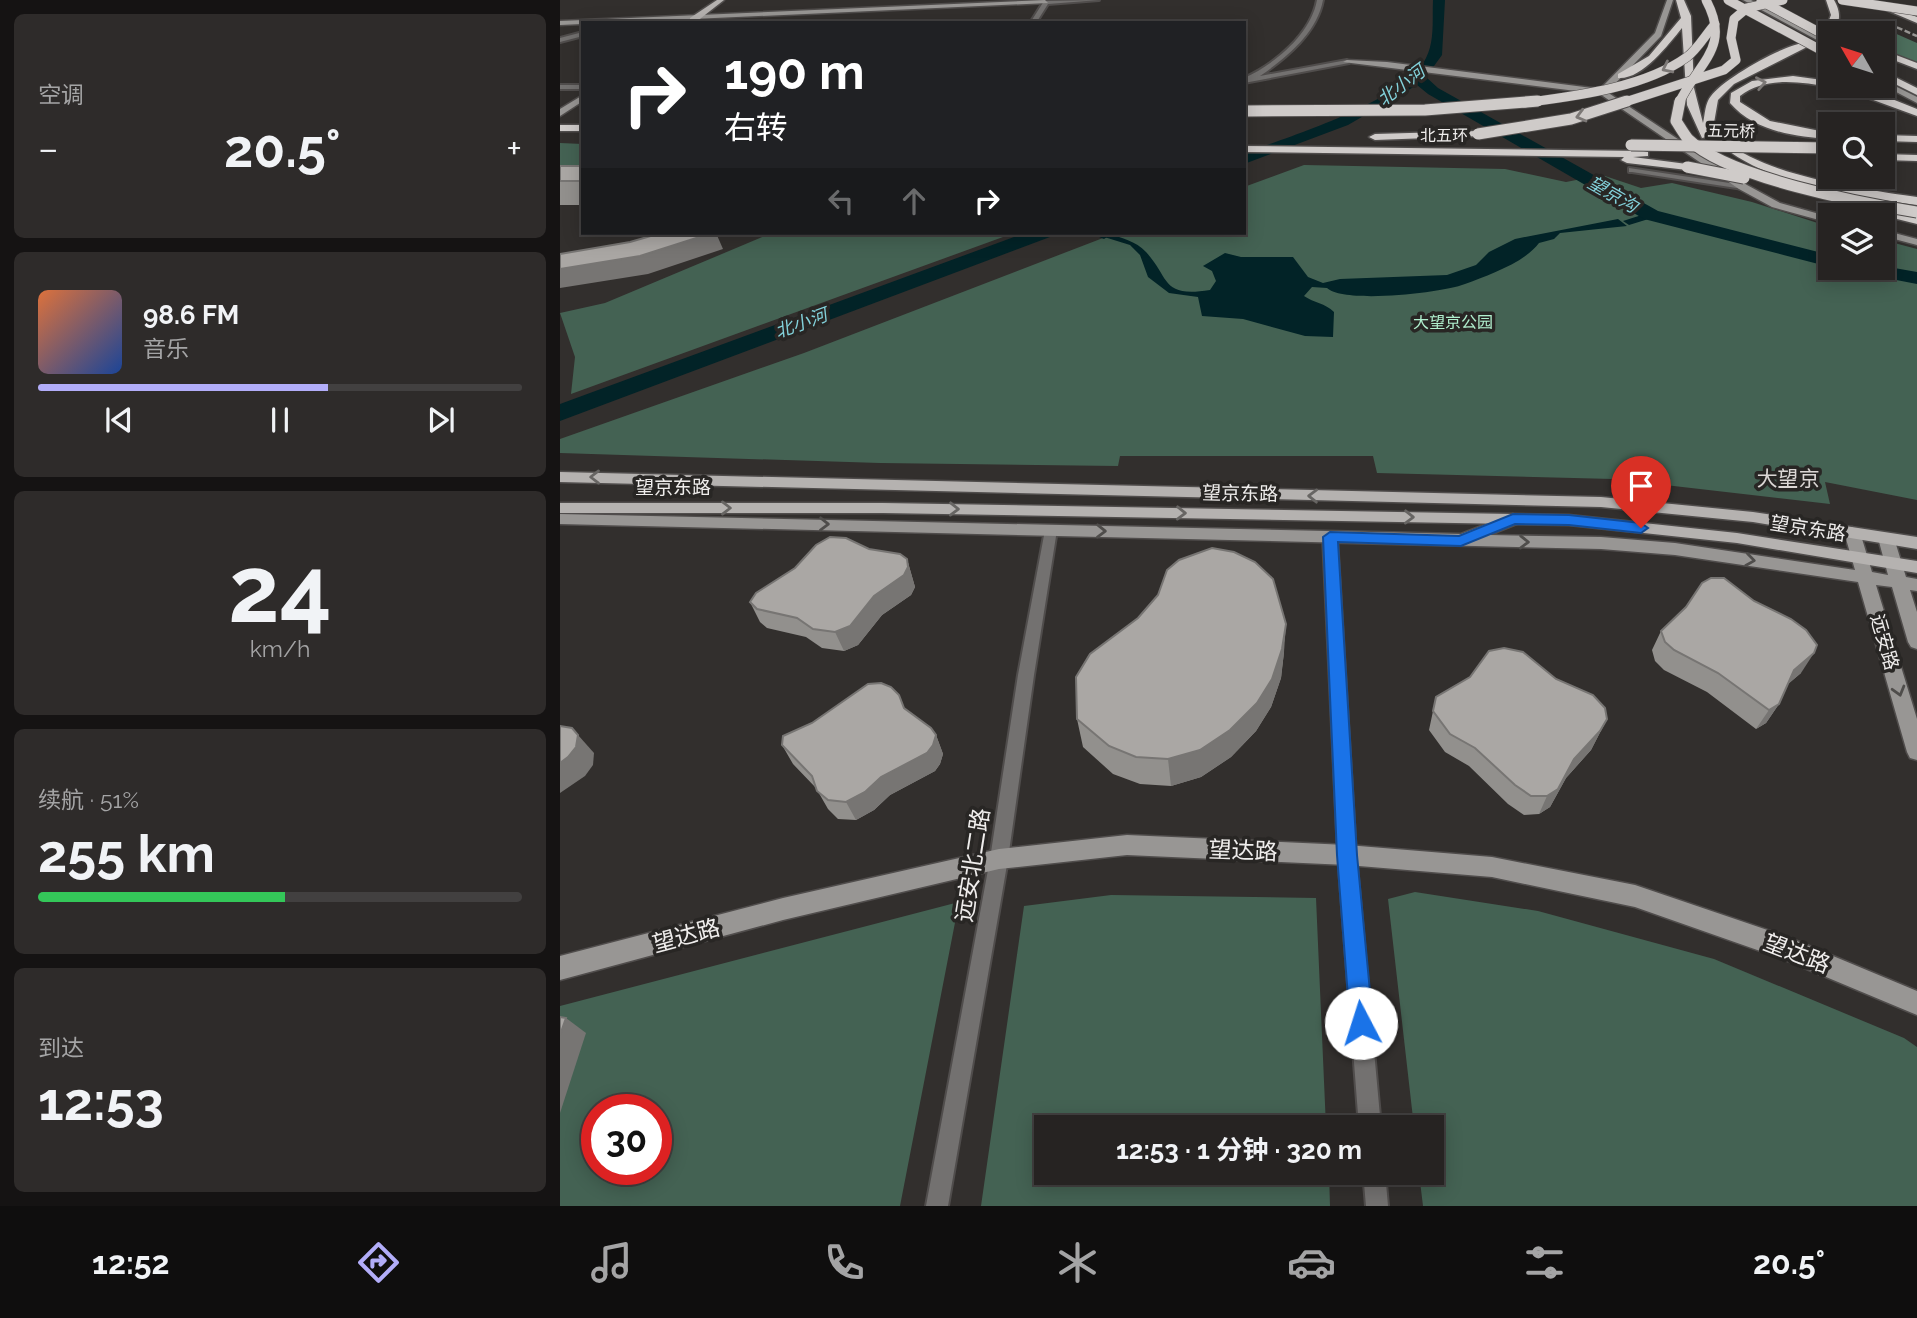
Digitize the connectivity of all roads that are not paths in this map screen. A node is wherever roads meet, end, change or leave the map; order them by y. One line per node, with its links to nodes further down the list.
1 (721, 0): 20 (main road)
2 (1096, 0): 16 (street)
3 (1320, 0): 44 (street)
4 (1670, 0): 51 (street)
5 (1680, 0): 19 (highway)
6 (1706, 0): 28 (highway, bridge)
7 (1727, 0): 37 (highway, bridge)
8 (1744, 0): 34 (highway)
9 (1759, 0): 31 (highway, bridge)
10 (1766, 0): 30 (highway, bridge)
11 (1783, 0): 41 (highway, bridge)
12 (1830, 0): 25 (highway)
13 (1843, 0): 18 (highway, bridge)
14 (1870, 0): 21 (highway)
15 (1889, 0): 18 (highway)
16 (1046, 2): 20 (street); 24 (street)
17 (730, 6): 20 (main road)
18 (1917, 11)
19 (1686, 16): 56 (highway, bridge); 76 (highway)
20 (701, 20): 22 (street); 23 (street)
21 (1917, 20)
22 (666, 21)
23 (679, 21)
24 (1034, 21)
25 (1836, 21)
26 (581, 23): 27 (street)
27 (560, 24): 29 (street)
28 (1715, 24): 56 (highway, one-way to 56, bridge); 81 (highway, bridge)
29 (581, 25)
30 (1818, 26)
31 (1818, 27)
32 (581, 35): 33 (street)
33 (560, 40)
34 (1818, 40)
35 (1818, 40): 36 (highway, bridge)
36 (1804, 45): 41 (highway); 76 (highway)
37 (1818, 49)
38 (1895, 58): 40 (highway)
39 (1347, 62): 44 (street); 51 (street)
40 (1917, 66)
41 (1724, 70): 63 (highway, one-way to 63, bridge)
42 (1895, 72): 46 (highway)
43 (1895, 79): 50 (highway)
44 (1247, 80)
45 (1818, 83): 61 (highway, one-way to 45)
46 (1917, 83)
47 (560, 87): 48 (street)
48 (581, 87)
49 (1895, 88): 54 (highway)
50 (1917, 91)
51 (1602, 92): 79 (street)
52 (581, 98): 57 (street)
53 (1878, 98): 58 (highway)
54 (1917, 100)
55 (581, 106): 59 (street)
56 (1246, 109)
57 (560, 113)
58 (1917, 113)
59 (560, 128): 60 (highway); 62 (highway)
60 (581, 128)
61 (1818, 134)
62 (581, 137)
63 (1360, 137)
64 (1895, 138): 65 (highway)
65 (1917, 139)
66 (1246, 141): 72 (highway, 北五环)
67 (1631, 145): 68 (highway, 五元桥, bridge); 72 (highway, 北五环)
68 (1818, 148)
69 (1246, 149): 72 (highway, 北五环)
70 (1895, 149): 71 (highway)
71 (1917, 149)
72 (1503, 150): 73 (highway)
73 (1547, 153): 74 (highway, 五元桥, bridge); 83 (highway, bridge)
74 (1818, 156)
75 (1895, 157): 77 (highway)
76 (1741, 158): 80 (highway)
77 (1917, 158)
78 (1632, 170): 79 (street)
79 (1743, 187): 82 (street)
80 (1917, 201)
81 (1917, 212)
82 (1818, 217)
83 (1917, 220)
84 (1895, 236): 85 (street)
85 (1917, 242)
86 (560, 477): 93 (main road, 望京东路, one-way to 86)
87 (560, 508): 88 (main road, 望京东路, one-way to 88)
88 (883, 508): 90 (main road, 望京东路, one-way to 90); 91 (street)
89 (560, 519): 91 (street, one-way to 91)
90 (1513, 519): 96 (street); 99 (main road, 望京东路)
91 (909, 527): 92 (street)
92 (1051, 530): 94 (street, one-way to 94); 106 (street, 远安北二路)
93 (1852, 532): 95 (main road, 望京东路); 99 (street, 远安路)
94 (1330, 537): 96 (street); 105 (street)
95 (1886, 538): 97 (main road, 望京东路); 98 (street, 远安路)
96 (1461, 541): 99 (street, one-way to 99)
97 (1917, 543)
98 (1893, 562): 99 (main road, 望京东路); 100 (main road, 望京东路); 101 (street, 远安路)
99 (1863, 566): 101 (street); 104 (street, 远安路, one-way to 104)
100 (1917, 567)
101 (1898, 580): 102 (street); 103 (street, 远安路)
102 (1917, 585)
103 (1917, 642)
104 (1917, 752)
105 (1347, 855): 106 (street, 望达路); 108 (street, 望达路); 109 (street)
106 (999, 859): 107 (street, 望达路); 111 (street, 远安北二路)
107 (560, 968)
108 (1917, 1003)
109 (1369, 1115)
110 (1375, 1185): 112 (street)
111 (937, 1206)
112 (1377, 1206)

